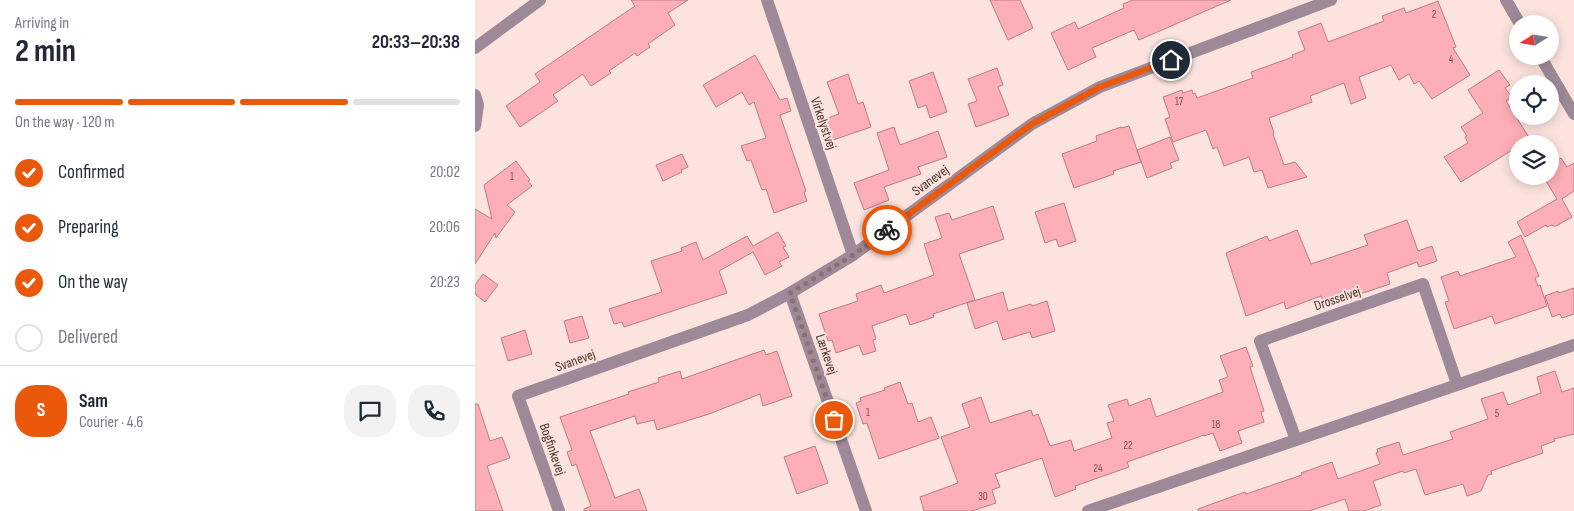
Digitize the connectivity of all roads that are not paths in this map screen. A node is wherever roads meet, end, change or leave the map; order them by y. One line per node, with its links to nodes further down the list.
1 (540, 0): 6 (street)
2 (767, 0): 11 (street, Virkelystvej)
3 (1331, 0): 11 (street, Svanevej)
4 (1506, 0): 5 (street)
5 (1515, 15)
6 (475, 48)
7 (1545, 65): 9 (street)
8 (475, 95): 10 (street)
9 (1574, 114)
10 (475, 126)
11 (853, 255): 12 (street, Svanevej)
12 (790, 293): 15 (street, Svanevej); 18 (street, Lærkevej)
13 (1574, 345): 14 (street)
14 (1457, 384): 16 (street); 16 (street, Drosselvej)
15 (518, 396): 17 (street, Bogfinkevej)
16 (1296, 440): 19 (street)
17 (559, 511)
18 (866, 511)
19 (1088, 511)

